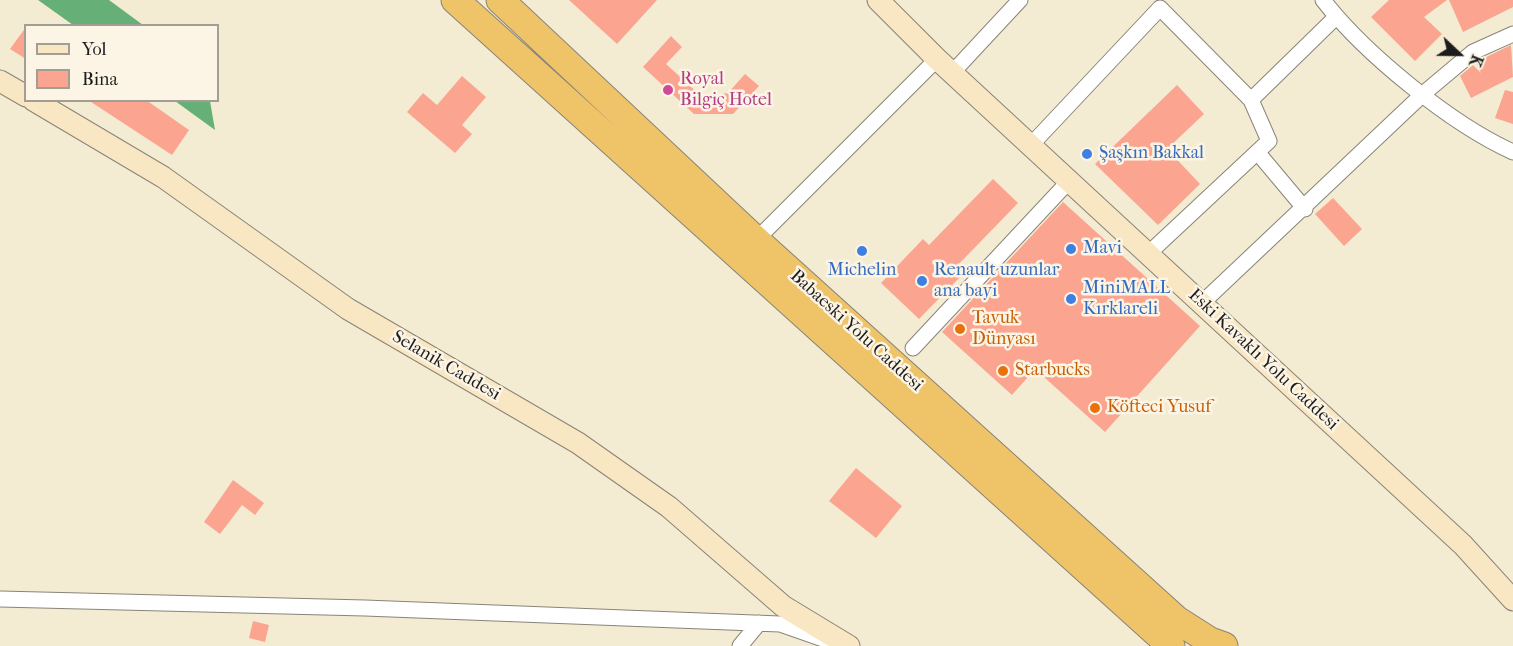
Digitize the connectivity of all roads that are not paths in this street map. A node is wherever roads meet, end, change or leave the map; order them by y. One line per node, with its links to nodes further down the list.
1 (455, 0): 30 (highway, Babaeski Yolu Caddesi)
2 (500, 0): 20 (highway, Babaeski Yolu Caddesi)
3 (1020, 0): 9 (street)
4 (1323, 0): 7 (street)
5 (885, 2): 9 (street, Eski Kavaklı Yolu Caddesi)
6 (1158, 4): 13 (street); 15 (street)
7 (1336, 17): 11 (street); 13 (street)
8 (1513, 34): 11 (street)
9 (945, 66): 15 (street, Eski Kavaklı Yolu Caddesi); 20 (street)
10 (0, 81): 12 (street)
11 (1423, 94): 16 (street); 19 (street)
12 (24, 95)
13 (1251, 100): 17 (street)
14 (36, 102): 29 (street, Selanik Caddesi)
15 (1031, 145): 18 (street, Eski Kavaklı Yolu Caddesi)
16 (1513, 152)
17 (1258, 153): 19 (street); 21 (street)
18 (1070, 180): 21 (street, Eski Kavaklı Yolu Caddesi); 23 (street)
19 (1305, 209): 22 (street)
20 (756, 240): 31 (highway, Babaeski Yolu Caddesi)
21 (1148, 254): 22 (street, Eski Kavaklı Yolu Caddesi)
22 (1202, 303): 25 (street, Eski Kavaklı Yolu Caddesi)
23 (913, 348)
24 (0, 599): 26 (street)
25 (1513, 600)
26 (759, 623): 27 (street); 28 (street)
27 (740, 646)
28 (843, 646)
29 (849, 646)
30 (1171, 646)
31 (1224, 646)

